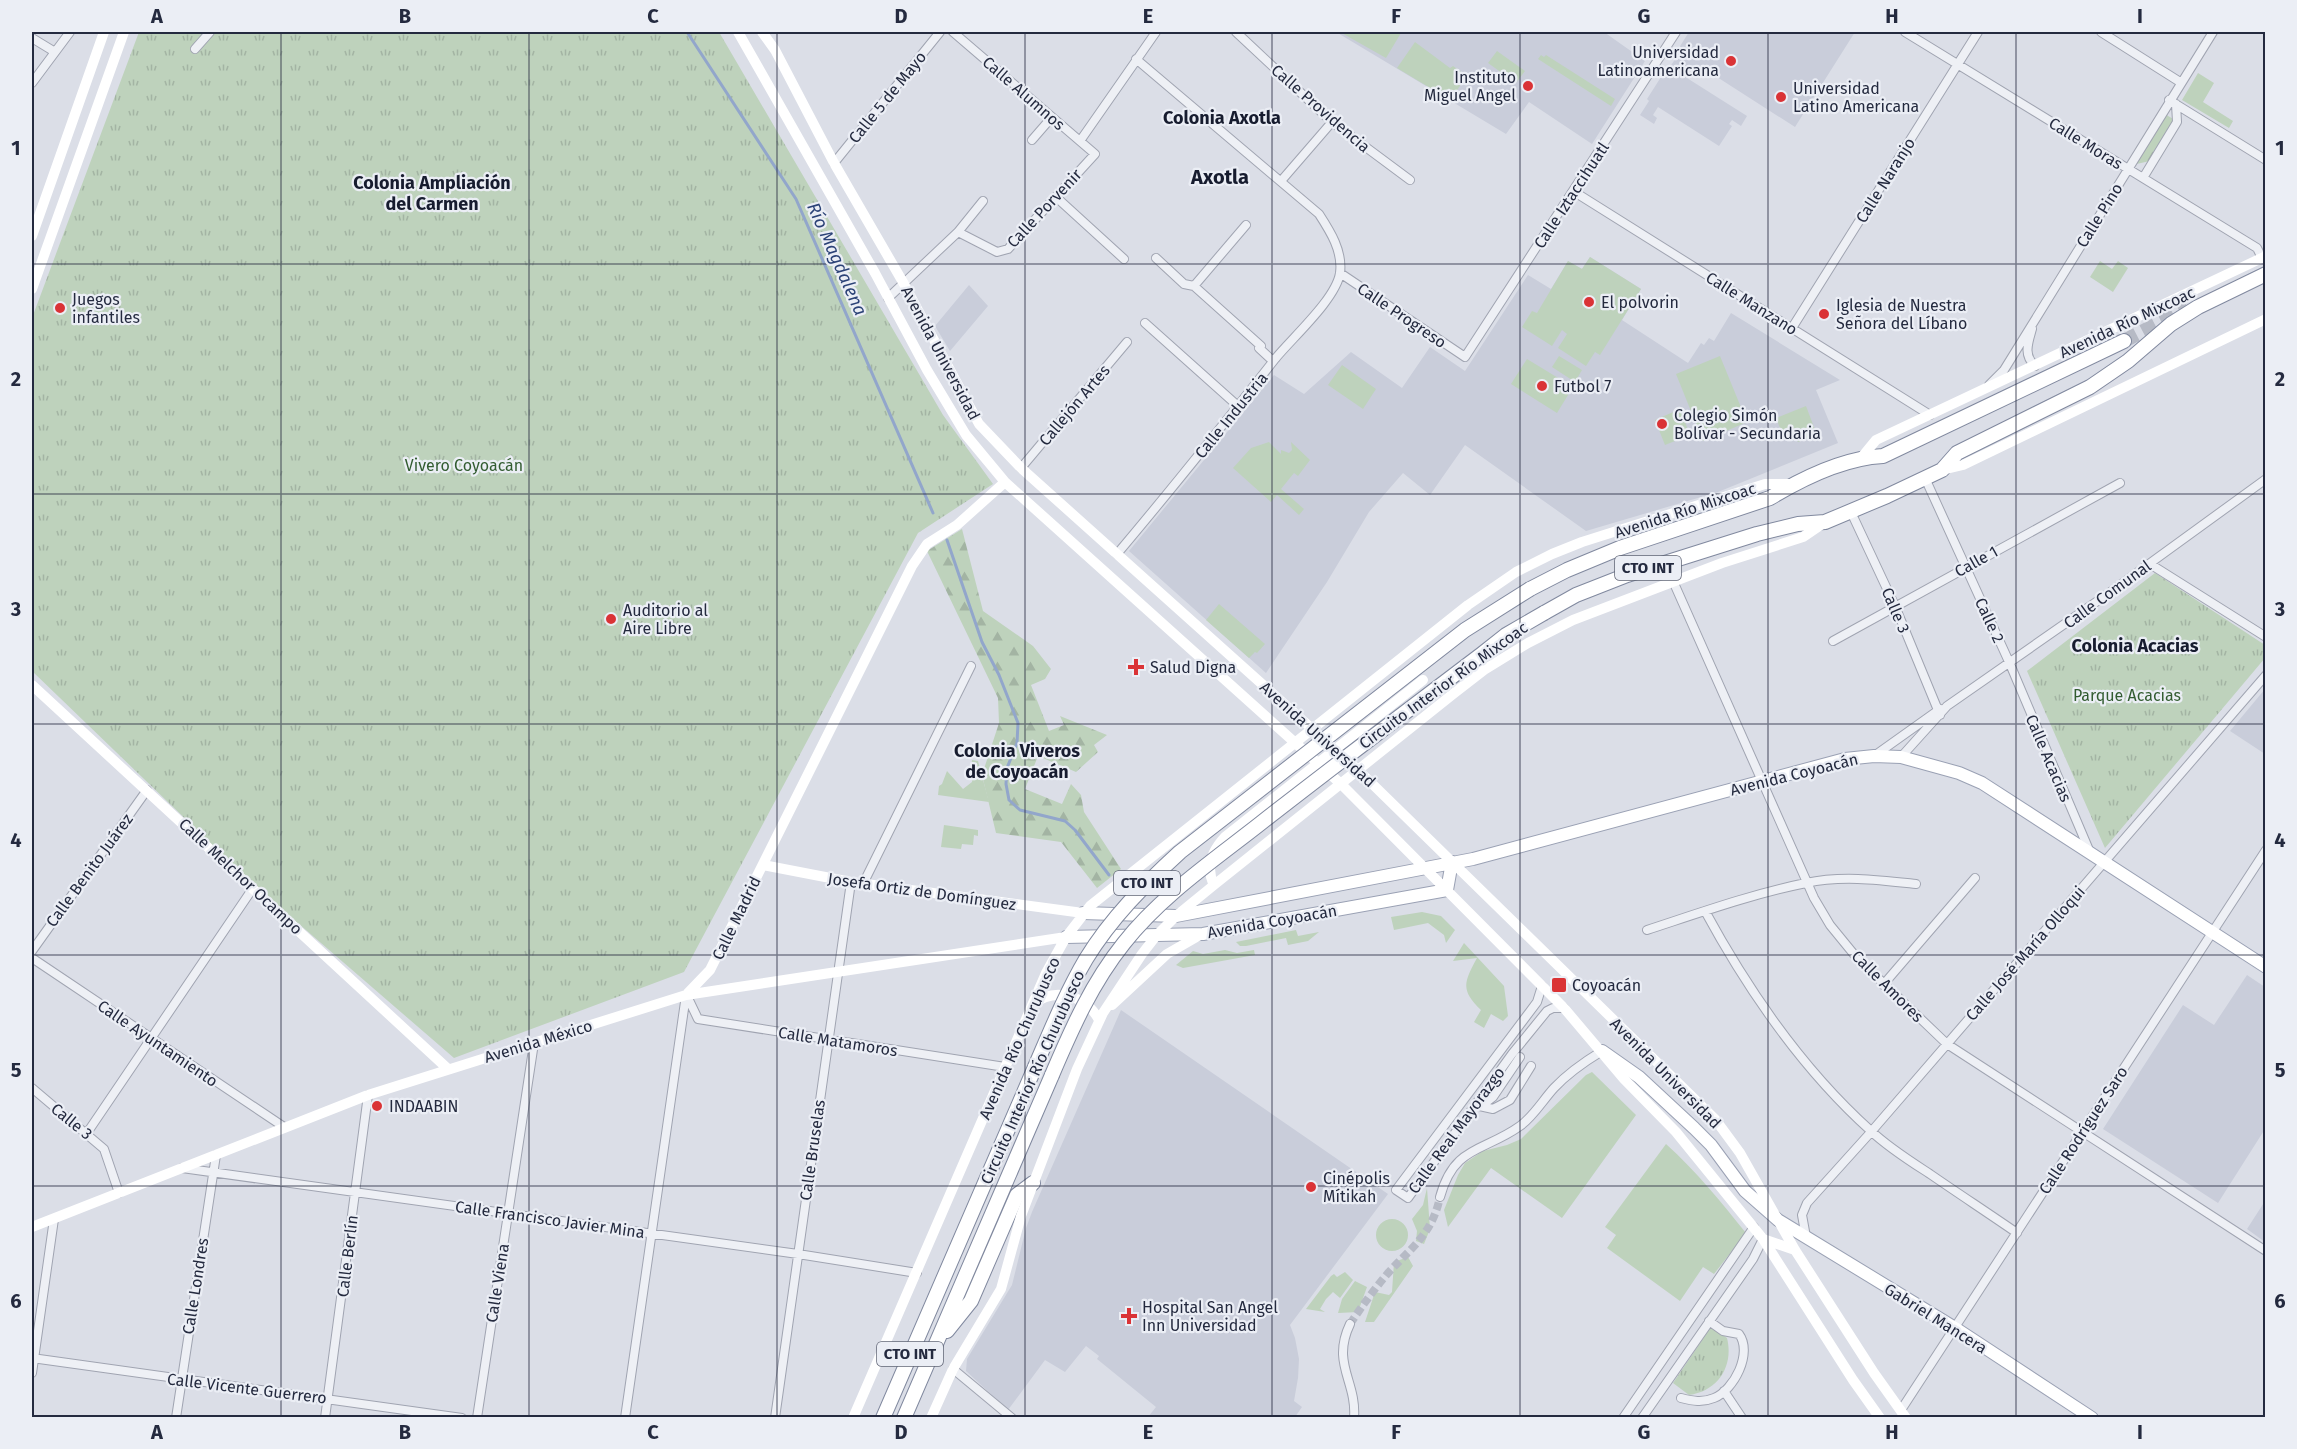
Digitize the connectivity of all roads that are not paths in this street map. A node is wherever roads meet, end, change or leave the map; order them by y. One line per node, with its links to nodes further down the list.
1 (69, 32): 18 (street)
2 (104, 32): 40 (main road)
3 (124, 32): 50 (main road)
4 (210, 32): 17 (street)
5 (738, 32): 45 (main road, Avenida Universidad)
6 (762, 32): 30 (main road, Avenida Universidad)
7 (940, 32): 30 (street, Calle 5 de Mayo)
8 (953, 32): 24 (street, Calle Alumnos)
9 (1156, 32): 19 (street)
10 (1236, 32): 25 (street, Calle Providencia)
11 (1676, 32): 35 (street, Calle Iztaccihuatl)
12 (1905, 32): 20 (street, Calle Moras)
13 (1978, 32): 20 (street, Calle Naranjo)
14 (2101, 32): 21 (street)
15 (2213, 32): 21 (street, Calle Pino)
16 (32, 38): 18 (street)
17 (195, 49)
18 (55, 52): 22 (street)
19 (1136, 59): 27 (street); 34 (street)
20 (1957, 64): 31 (street, Calle Moras); 55 (street, Calle Naranjo)
21 (2180, 82): 23 (street, Calle Pino)
22 (32, 83)
23 (2173, 102): 29 (street); 31 (street, Calle Pino); 32 (street, Calle Pino)
24 (1052, 117): 26 (street); 27 (street, Calle Alumnos)
25 (1332, 122): 33 (street, Calle Providencia); 34 (street)
26 (1032, 140)
27 (1080, 141): 28 (street, Calle Alumnos)
28 (1095, 154): 36 (street, Calle Porvenir)
29 (2265, 160)
30 (834, 163): 44 (main road, Avenida Universidad)
31 (2127, 168): 32 (street, Calle Moras); 52 (street, Calle Pino)
32 (2143, 178): 41 (street, Calle Moras)
33 (1410, 180)
34 (1281, 181): 46 (street)
35 (1573, 191): 55 (street, Calle Manzano); 58 (street, Calle Iztaccihuatl)
36 (1056, 197): 39 (street, Calle Porvenir); 43 (street)
37 (983, 201): 39 (street)
38 (1246, 225): 49 (street)
39 (958, 232): 48 (street)
40 (32, 236)
41 (2264, 257): 60 (main road, Avenida Río Mixcoac / CTO INT)
42 (1156, 258): 49 (street)
43 (1124, 259)
44 (890, 261): 45 (main road); 48 (main road, Avenida Universidad)
45 (875, 273): 51 (main road, Avenida Universidad)
46 (1340, 273): 58 (street, Calle Progreso); 59 (street, Calle Industria)
47 (2265, 274): 66 (highway, CTO INT)
48 (903, 284): 51 (street); 65 (main road, Avenida Universidad)
49 (1194, 286): 59 (street)
50 (32, 289)
51 (888, 298): 69 (main road, Avenida Universidad)
52 (2036, 317): 60 (street, Calle Pino); 61 (street, Calle Pino)
53 (2265, 319): 66 (main road, CTO INT)
54 (1144, 322): 62 (street)
55 (1792, 328): 63 (street, Calle Manzano)
56 (2124, 341): 64 (highway, CTO INT)
57 (1127, 342): 65 (street, Callejón Artes)
58 (1465, 357)
59 (1276, 358): 62 (street, Calle Industria)
60 (2035, 366): 61 (main road, Avenida Río Mixcoac / CTO INT)
61 (1985, 389): 63 (main road, Avenida Río Mixcoac / CTO INT)
62 (1239, 407): 74 (street, Calle Industria)
63 (1930, 416): 64 (main road, Avenida Río Mixcoac / CTO INT)
64 (1862, 457): 71 (highway, Avenida Río Mixcoac / CTO INT)
65 (1021, 468): 74 (main road, Avenida Universidad)
66 (1942, 470): 67 (highway, CTO INT)
67 (1925, 478): 72 (highway, CTO INT); 76 (street, Calle 2)
68 (2265, 479): 75 (street, Calle Comunal)
69 (1005, 482): 90 (main road, Avenida Universidad); 105 (main road, Calle Madrid)
70 (2120, 483): 76 (street, Calle 1)
71 (1793, 484): 81 (main road, Avenida Río Mixcoac / CTO INT); 91 (highway, Circuito Interior Río Mixcoac / CTO INT, bridge)
72 (1851, 512): 73 (highway, CTO INT); 78 (street, Calle 3)
73 (1825, 522): 77 (main road, CTO INT); 96 (highway, Circuito Interior Río Mixcoac / CTO INT, bridge)
74 (1117, 554): 89 (main road, Avenida Universidad)
75 (2150, 564): 79 (street); 82 (street, Calle Comunal)
76 (1965, 567): 78 (street, Calle 1); 82 (street, Calle 2)
77 (1673, 581): 87 (main road, CTO INT); 98 (street, Calle Amores)
78 (1895, 606): 80 (street, Calle 1); 88 (street, Calle 3)
79 (2265, 637)
80 (1833, 641)
81 (1420, 642): 85 (main road); 89 (main road, Avenida Río Mixcoac / CTO INT)
82 (2010, 664): 88 (street, Calle Comunal); 102 (street, Calle Acacias)
83 (971, 666): 110 (street)
84 (2265, 675): 103 (street, Calle José María Olloqui)
85 (1423, 680): 87 (main road); 92 (main road)
86 (32, 686): 100 (main road, Calle Melchor Ocampo)
87 (1453, 694): 97 (main road, CTO INT)
88 (1939, 712): 93 (street); 94 (street)
89 (1313, 728): 90 (main road, Avenida Río Mixcoac / CTO INT); 92 (main road, Avenida Universidad)
90 (1296, 742): 95 (main road, Avenida Universidad); 116 (main road, Avenida Río Churubusco / CTO INT)
91 (1316, 746): 190 (highway, Circuito Interior Río Churubusco / CTO INT, bridge)
92 (1336, 749): 95 (main road); 97 (main road, Avenida Universidad)
93 (1874, 756): 94 (main road, Avenida Coyoacán); 98 (main road, Avenida Coyoacán)
94 (1901, 757): 102 (main road, Avenida Coyoacán)
95 (1319, 763): 99 (main road, Avenida Universidad); 112 (main road)
96 (1336, 765): 174 (highway, Circuito Interior Río Churubusco / CTO INT, bridge)
97 (1358, 770): 99 (main road, CTO INT); 104 (main road, Avenida Universidad)
98 (1764, 781): 104 (main road, Avenida Coyoacán); 109 (street, Calle Amores)
99 (1341, 784): 106 (main road, Avenida Universidad); 112 (main road, CTO INT)
100 (147, 790): 113 (main road, Calle Melchor Ocampo); 123 (street, Calle Benito Juárez)
101 (2265, 850): 119 (street, Calle Rodríguez Saro)
102 (2089, 852): 103 (main road, Avenida Coyoacán)
103 (2104, 861): 119 (main road, Avenida Coyoacán); 136 (street, Calle José María Olloqui)
104 (1452, 862): 106 (main road, Avenida Coyoacán); 114 (main road); 160 (main road, Avenida Universidad)
105 (763, 865): 108 (main road, Josefa Ortiz de Domínguez); 129 (main road, Calle Madrid)
106 (1426, 867): 114 (main road, Avenida Universidad); 117 (main road, Avenida Coyoacán)
107 (1975, 878): 127 (street)
108 (851, 882): 110 (main road, Josefa Ortiz de Domínguez); 126 (street, Calle Bruselas)
109 (1807, 882): 111 (street); 115 (street); 127 (street, Calle Amores)
110 (863, 884): 116 (main road, Josefa Ortiz de Domínguez)
111 (1916, 884)
112 (1214, 885): 117 (main road, CTO INT)
113 (253, 888): 134 (street); 143 (main road, Calle Melchor Ocampo)
114 (1447, 890): 120 (main road, Avenida Coyoacán); 128 (main road, Avenida Universidad)
115 (1705, 911): 118 (street); 148 (street)
116 (1083, 913): 117 (main road, Avenida Coyoacán); 122 (main road, Avenida Río Churubusco / CTO INT)
117 (1176, 916): 121 (main road, CTO INT)
118 (1647, 930)
119 (2212, 932): 125 (main road, Avenida Coyoacán); 149 (street, Calle Rodríguez Saro)
120 (1203, 934): 121 (main road, Avenida Coyoacán); 132 (main road)
121 (1156, 936): 122 (main road, Avenida Coyoacán); 132 (main road, CTO INT)
122 (1066, 937): 126 (main road, Avenida México); 130 (main road, Avenida Río Churubusco / CTO INT)
123 (32, 951)
124 (32, 958): 134 (street, Calle Ayuntamiento)
125 (2265, 968)
126 (837, 970): 129 (main road, Avenida México); 133 (street, Calle Bruselas)
127 (1883, 985): 136 (street, Calle Amores)
128 (1542, 986): 131 (main road, Avenida Universidad); 137 (street, Calle Real Mayorazgo)
129 (686, 995): 133 (street, Calle Matamoros); 135 (main road, Avenida México); 164 (street)
130 (1033, 1004): 132 (main road); 142 (main road, Avenida Río Churubusco / CTO INT)
131 (1564, 1008): 138 (main road, Avenida Universidad); 139 (street, Calle Real Mayorazgo)
132 (1101, 1016): 154 (main road, CTO INT)
133 (828, 1039): 142 (street, Calle Matamoros); 169 (street, Calle Bruselas)
134 (152, 1040): 147 (street, Calle Ayuntamiento); 150 (street)
135 (534, 1043): 143 (main road, Avenida México); 158 (street, Calle Viena)
136 (1947, 1044): 148 (street, Calle José María Olloqui); 149 (street, Calle Amores)
137 (1504, 1048): 139 (street, Calle Real Mayorazgo); 146 (street, Calle Real Mayorazgo)
138 (1602, 1051): 157 (street, Calle Real Mayorazgo); 160 (main road, Gabriel Mancera); 162 (main road, Avenida Universidad)
139 (1512, 1054): 146 (street, Calle Real Mayorazgo)
140 (1520, 1057): 146 (street)
141 (1531, 1066): 146 (street)
142 (1005, 1067): 170 (main road, Avenida Río Churubusco / CTO INT)
143 (448, 1069): 145 (main road, Avenida México)
144 (32, 1088): 150 (street, Calle 3)
145 (368, 1095): 147 (main road, Avenida México); 155 (street, Calle Berlín)
146 (1478, 1106)
147 (284, 1127): 151 (main road, Avenida México)
148 (1871, 1132): 163 (street); 165 (street, Calle José María Olloqui)
149 (2082, 1132): 163 (street, Calle Rodríguez Saro); 168 (street, Calle Amores)
150 (87, 1133): 156 (street, Calle 3)
151 (216, 1155): 152 (main road, Avenida México); 153 (street, Calle Londres)
152 (182, 1168): 153 (street, Calle Francisco Javier Mina); 156 (main road, Avenida México)
153 (212, 1173): 155 (street, Calle Francisco Javier Mina); 178 (street, Calle Londres)
154 (1033, 1183): 174 (highway); 176 (main road, CTO INT)
155 (355, 1192): 158 (street, Calle Francisco Javier Mina); 180 (street, Calle Berlín)
156 (119, 1193): 159 (main road, Avenida México)
157 (1440, 1197)
158 (508, 1214): 164 (street, Calle Francisco Javier Mina); 186 (street, Calle Viena)
159 (54, 1219): 161 (main road, Avenida México); 175 (street)
160 (1778, 1220): 165 (main road, Gabriel Mancera); 167 (main road, Avenida Universidad)
161 (32, 1227)
162 (1754, 1227): 166 (main road, Avenida Universidad); 195 (street)
163 (2017, 1233): 173 (street, Calle Rodríguez Saro)
164 (652, 1234): 169 (street, Calle Francisco Javier Mina); 187 (street)
165 (1806, 1237): 173 (main road, Gabriel Mancera)
166 (1763, 1239): 167 (main road); 171 (street); 198 (main road, Avenida Universidad)
167 (1796, 1250): 182 (main road, Avenida Universidad)
168 (2265, 1251)
169 (798, 1254): 170 (street, Calle Francisco Javier Mina); 188 (street, Calle Bruselas)
170 (917, 1273): 189 (main road, Avenida Río Churubusco / CTO INT)
171 (1709, 1321): 179 (street); 196 (street)
172 (1350, 1324): 194 (street)
173 (1954, 1328): 182 (street, Calle Rodríguez Saro); 199 (main road, Gabriel Mancera)
174 (936, 1344): 191 (highway, Circuito Interior Río Churubusco / CTO INT)
175 (33, 1359): 177 (street); 178 (street, Calle Vicente Guerrero)
176 (953, 1368): 192 (main road, CTO INT); 193 (street)
177 (32, 1373)
178 (181, 1380): 180 (street, Calle Vicente Guerrero); 183 (street, Calle Londres)
179 (1724, 1391): 181 (street); 197 (street)
180 (328, 1398): 184 (street, Calle Berlín); 185 (street, Calle Vicente Guerrero)
181 (1681, 1398)
182 (1903, 1414)
183 (176, 1418)
184 (326, 1418)
185 (462, 1418)
186 (477, 1418)
187 (625, 1418)
188 (775, 1418)
189 (853, 1418)
190 (882, 1418)
191 (904, 1418)
192 (931, 1418)
193 (1012, 1418)
194 (1354, 1418)
195 (1623, 1418)
196 (1642, 1418)
197 (1742, 1418)
198 (1880, 1418)
199 (2092, 1418)

